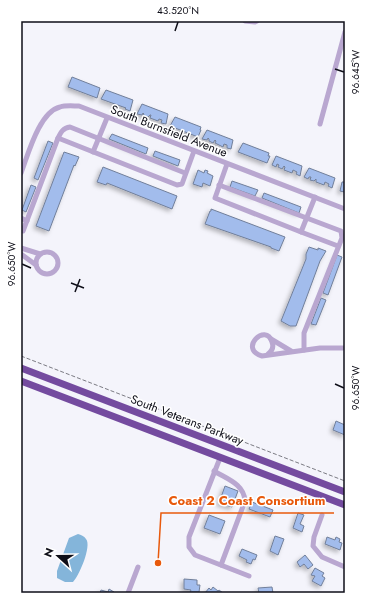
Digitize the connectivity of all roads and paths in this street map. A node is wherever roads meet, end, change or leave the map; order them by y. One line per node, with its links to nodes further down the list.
1 (245, 21): 2 (street)
2 (257, 21)
3 (345, 32): 5 (street)
4 (107, 118): 7 (street); 8 (street, South Burnsfield Avenue); 11 (street, South Burnsfield Avenue)
5 (320, 124)
6 (58, 138): 7 (street); 9 (street); 18 (street)
7 (99, 138): 9 (street); 12 (street)
8 (194, 151): 10 (street, South Burnsfield Avenue); 12 (street)
9 (93, 152): 12 (street)
10 (227, 164): 13 (street); 14 (street, South Burnsfield Avenue)
11 (21, 173)
12 (185, 173)
13 (220, 185): 17 (street); 20 (street)
14 (315, 197): 15 (street, South Burnsfield Avenue); 17 (street)
15 (345, 209)
16 (21, 218): 18 (street)
17 (307, 218): 20 (street); 21 (street)
18 (27, 221): 19 (street)
19 (23, 231)
20 (301, 232): 21 (street)
21 (338, 246): 28 (street)
22 (21, 248): 24 (street)
23 (21, 254): 25 (street)
24 (40, 254): 25 (street); 25 (street)
25 (36, 265)
26 (271, 339): 29 (street); 30 (street); 30 (street)
27 (345, 348): 28 (street)
28 (304, 350): 29 (street)
29 (291, 351): 30 (street)
30 (268, 354)
31 (21, 356): 36 (path)
32 (21, 368): 37 (highway, South Veterans Parkway)
33 (21, 381): 34 (highway, South Veterans Parkway)
34 (220, 458): 35 (street); 38 (highway, South Veterans Parkway)
35 (214, 471): 40 (street); 40 (street)
36 (345, 480)
37 (345, 492)
38 (345, 505)
39 (322, 515): 42 (street)
40 (221, 565): 43 (street)
41 (138, 567): 44 (street)
42 (345, 567)
43 (249, 576)
44 (128, 593)

